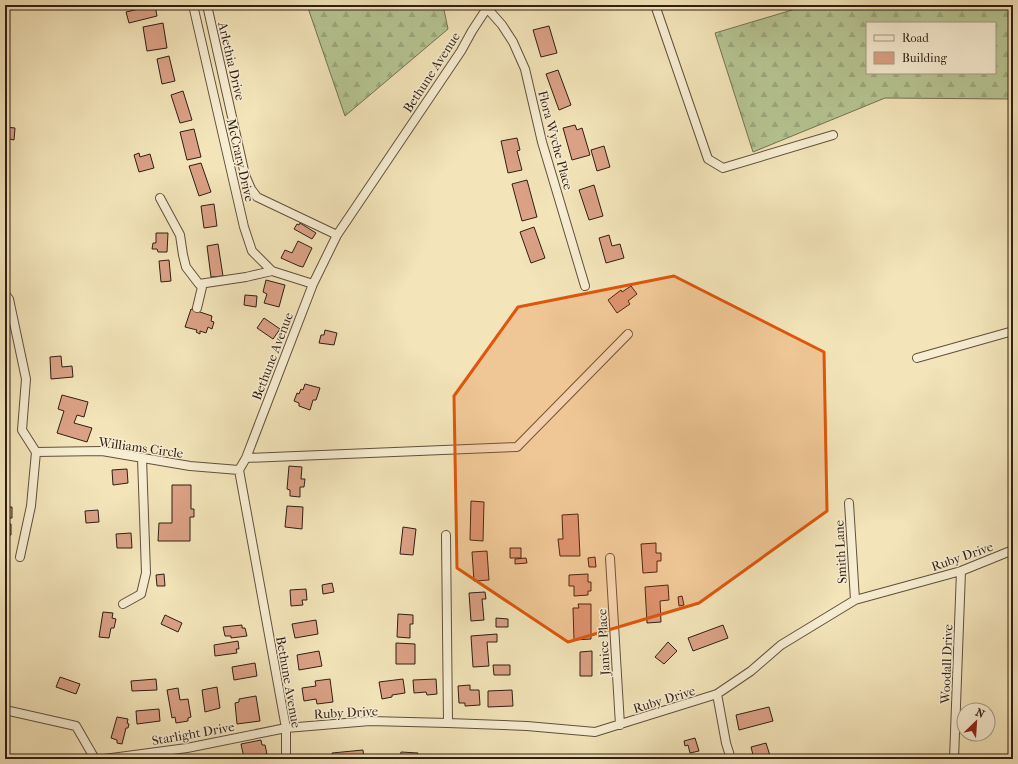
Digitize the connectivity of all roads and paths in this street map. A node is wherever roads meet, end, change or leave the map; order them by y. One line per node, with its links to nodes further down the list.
1 (193, 5): 8 (street, McCrary Drive)
2 (207, 5): 7 (street, Arlethia Drive)
3 (655, 5): 5 (street)
4 (488, 6): 7 (street, Bethune Avenue); 11 (street, Flora Wyche Place)
5 (833, 135)
6 (160, 198): 9 (street)
7 (337, 235): 10 (street, Bethune Avenue)
8 (272, 271): 9 (street); 10 (street, McCrary Drive)
9 (199, 284): 13 (street)
10 (313, 284): 19 (street, Bethune Avenue)
11 (585, 286)
12 (5, 294): 17 (street)
13 (197, 308)
14 (1013, 331): 16 (street)
15 (628, 334): 19 (street)
16 (917, 358)
17 (36, 452): 18 (street, Williams Circle); 24 (street)
18 (142, 458): 20 (street, Williams Circle); 28 (street)
19 (246, 458): 20 (street, Bethune Avenue)
20 (239, 470): 33 (street, Bethune Avenue)
21 (849, 503): 27 (street, Smith Lane)
22 (446, 535): 31 (street)
23 (1013, 550): 26 (street, Ruby Drive)
24 (20, 557)
25 (610, 558): 32 (street, Janice Place)
26 (961, 571): 27 (street, Ruby Drive); 38 (street, Woodall Drive)
27 (855, 600): 29 (street, Ruby Drive)
28 (123, 604)
29 (717, 694): 32 (street, Ruby Drive); 37 (street)
30 (5, 710): 34 (street)
31 (448, 723): 32 (street, Ruby Drive); 33 (street, Ruby Drive)
32 (620, 725)
33 (286, 728): 35 (street, Starlight Drive); 36 (street, Bethune Avenue)
34 (95, 759)
35 (104, 759)
36 (286, 759)
37 (731, 759)
38 (954, 759)

